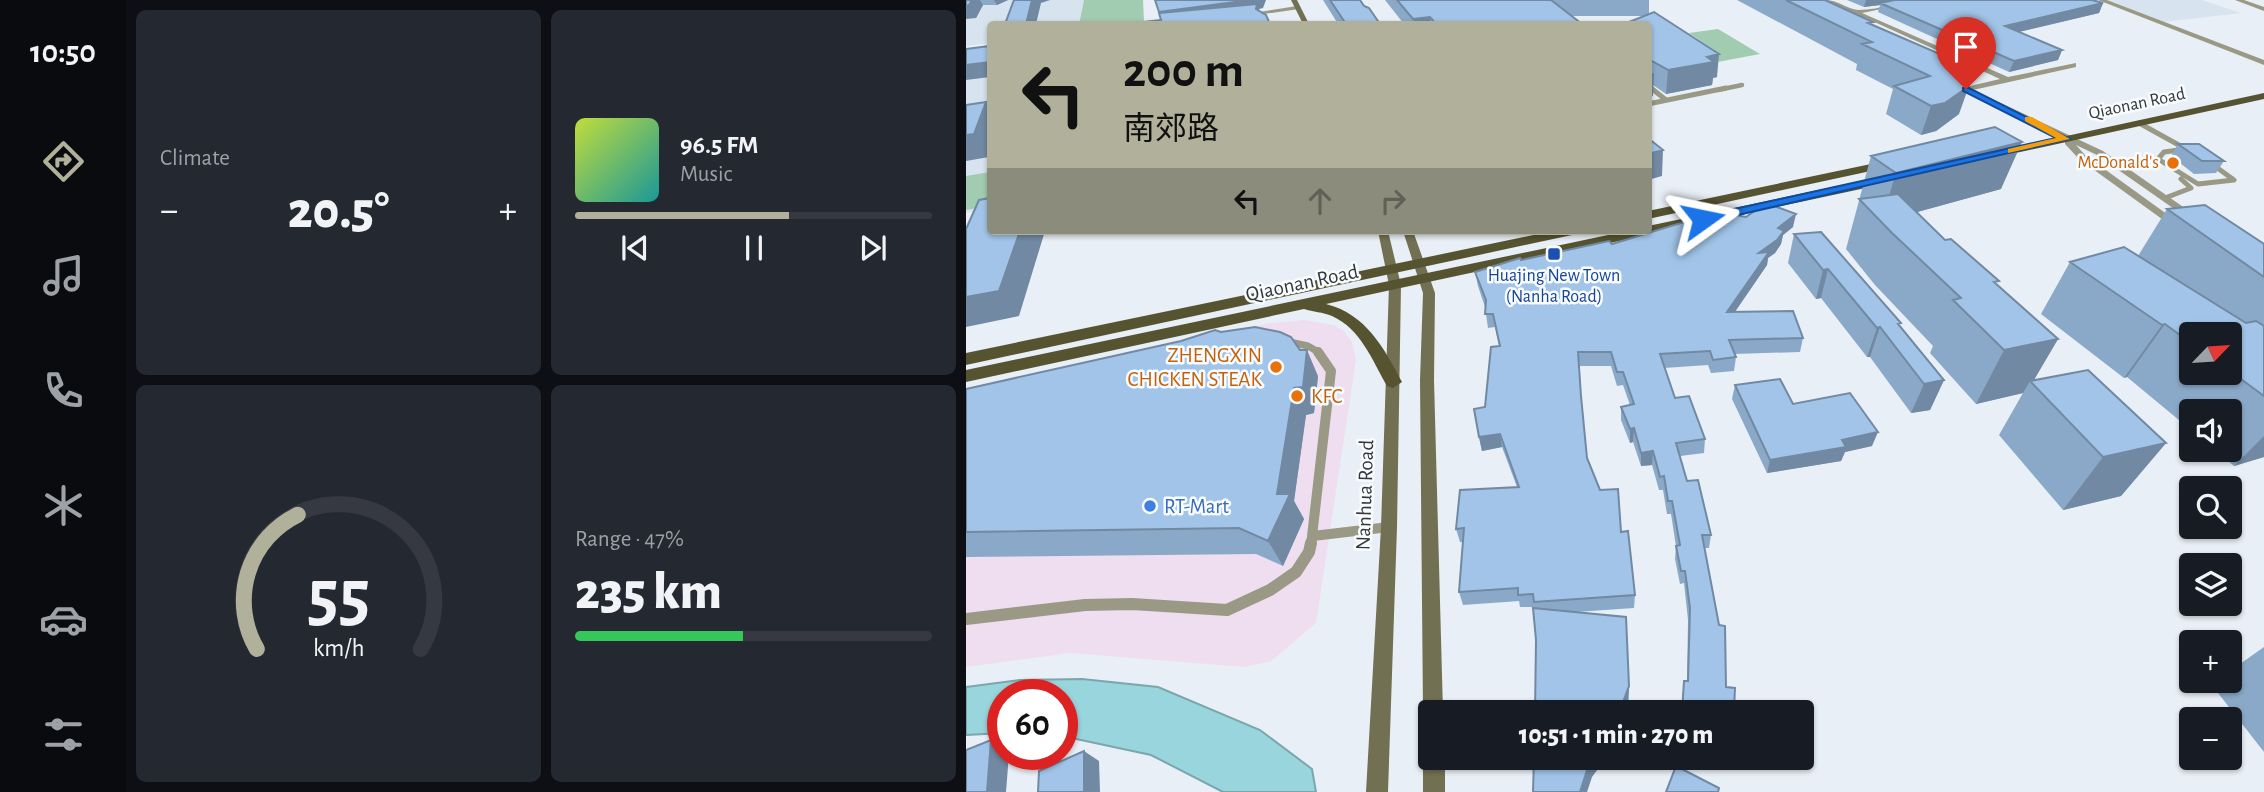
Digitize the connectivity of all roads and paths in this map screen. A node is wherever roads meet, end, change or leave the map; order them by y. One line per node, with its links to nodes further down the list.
1 (1284, 0): 10 (street)
2 (1294, 0): 7 (street)
3 (1829, 0): 9 (street)
4 (1923, 0): 9 (street)
5 (2101, 0): 13 (street)
6 (2238, 0): 8 (street)
7 (1298, 9): 10 (street); 12 (street)
8 (2264, 9)
9 (1855, 12): 16 (street)
10 (1290, 13): 11 (street)
11 (1231, 18)
12 (1304, 21)
13 (2264, 63)
14 (2073, 65): 16 (street)
15 (1941, 78): 19 (street)
16 (2008, 80): 19 (street)
17 (1742, 85): 21 (lane)
18 (1652, 89): 21 (lane)
19 (1966, 89): 24 (street)
20 (2262, 95): 23 (main road, Qiaonan Road); 24 (main road, Qiaonan Road)
21 (1666, 100): 22 (lane)
22 (1652, 103)
23 (2139, 123): 25 (main road, Qiaonan Road); 26 (lane)
24 (2051, 130): 25 (street); 25 (main road, Qiaonan Road)
25 (2065, 139): 30 (street); 34 (street)
26 (2186, 149): 27 (lane); 27 (lane)
27 (2160, 160): 30 (lane)
28 (1899, 162): 31 (main road)
29 (1893, 178): 33 (main road, Qiaonan Road)
30 (2165, 198): 32 (street)
31 (1652, 214)
32 (2209, 228)
33 (1652, 230)
34 (2184, 230)
35 (1384, 235): 40 (street, Nanhua Road)
36 (1410, 235): 39 (street)
37 (1557, 235): 39 (main road, Qiaonan Road)
38 (1625, 235): 39 (main road, Qiaonan Road)
39 (1424, 271): 40 (main road, Qiaonan Road); 49 (street)
40 (1394, 277): 41 (main road, Qiaonan Road); 43 (main road, Qiaonan Road); 45 (street, Nanhua Road)
41 (1300, 305): 44 (main road, Qiaonan Road); 45 (main road)
42 (1274, 341): 47 (lane)
43 (966, 359)
44 (966, 376)
45 (1393, 382): 46 (street, Nanhua Road)
46 (1389, 527): 47 (lane); 51 (street, Nanhua Road)
47 (1314, 536): 48 (lane)
48 (966, 619)
49 (1433, 700)
50 (1434, 770): 52 (street)
51 (1377, 792)
52 (1434, 792)

